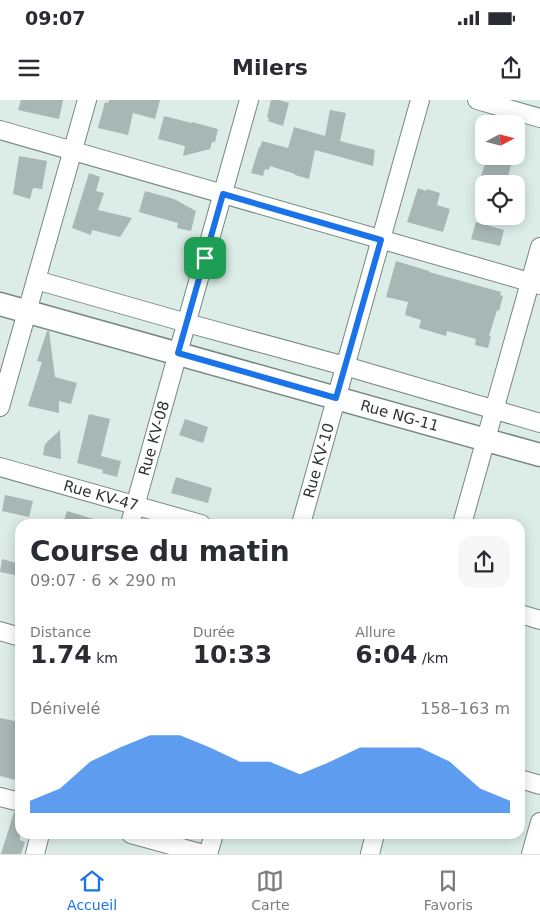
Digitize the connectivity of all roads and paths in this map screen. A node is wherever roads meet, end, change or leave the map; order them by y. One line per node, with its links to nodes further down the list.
1 (87, 100): 7 (street)
2 (250, 100): 8 (street, Rue KV-08)
3 (420, 100): 9 (street, Rue KV-10)
4 (477, 100): 5 (street)
5 (540, 118)
6 (0, 130): 7 (street)
7 (73, 151): 8 (street); 11 (street)
8 (223, 194): 9 (street); 15 (street, Rue KV-08)
9 (381, 240): 12 (street); 17 (street, Rue KV-10)
10 (540, 247): 12 (street)
11 (36, 280): 14 (street); 15 (street)
12 (535, 284): 20 (street)
13 (0, 304): 14 (street, Rue NG-11)
14 (27, 310): 16 (street, Rue NG-11); 19 (street)
15 (187, 323): 16 (street, Rue KV-08); 17 (street)
16 (178, 353): 18 (street, Rue NG-11); 25 (street, Rue KV-08)
17 (345, 366): 18 (street, Rue KV-10); 20 (street)
18 (336, 398): 22 (street, Rue NG-11); 28 (street, Rue KV-10)
19 (0, 407)
20 (494, 410): 21 (street); 22 (street)
21 (540, 423)
22 (486, 440): 23 (street, Rue NG-11); 29 (street)
23 (540, 455)
24 (0, 466): 25 (street, Rue KV-47)
25 (135, 505): 26 (street, Rue KV-08); 27 (street, Rue KV-47)
26 (131, 519)
27 (184, 519)
28 (302, 519)
29 (463, 519)
30 (525, 616): 31 (street)
31 (540, 620)
32 (0, 632): 33 (street)
33 (15, 636)
34 (525, 780): 35 (street)
35 (540, 785)
36 (0, 797): 37 (street)
37 (15, 801)
38 (540, 822): 47 (street)
39 (39, 839): 43 (street)
40 (149, 839): 44 (street)
41 (212, 839): 45 (street)
42 (374, 839): 46 (street)
43 (35, 854)
44 (203, 854)
45 (208, 854)
46 (370, 854)
47 (531, 854)

